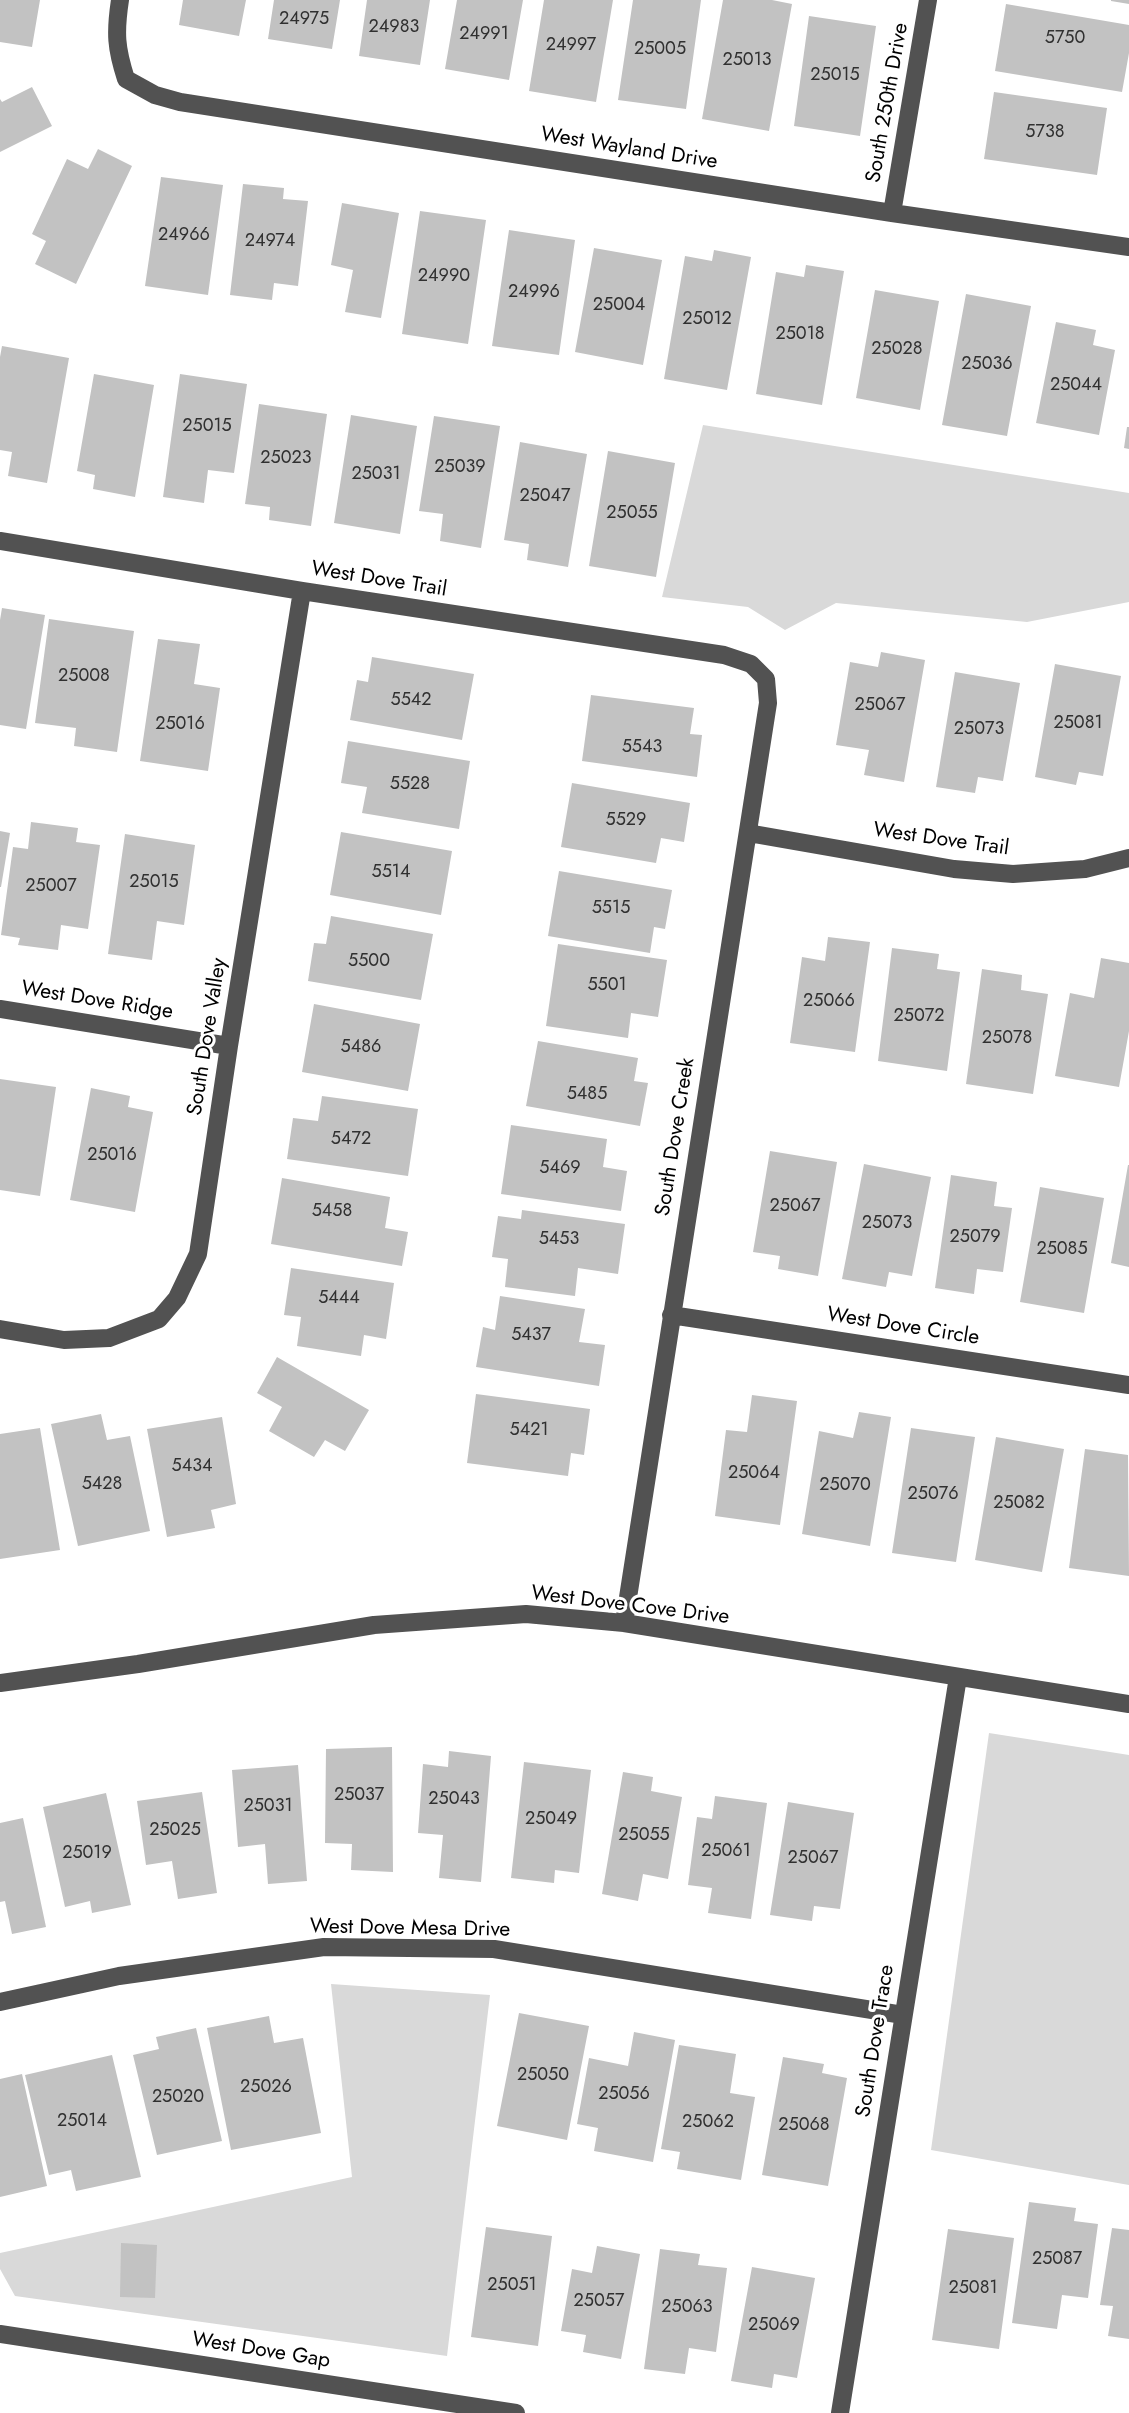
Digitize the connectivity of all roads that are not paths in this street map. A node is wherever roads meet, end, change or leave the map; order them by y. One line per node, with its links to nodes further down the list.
1 (120, 0): 3 (street, West Wayland Drive)
2 (928, 0): 3 (street, South 250th Drive)
3 (892, 213): 4 (street, West Wayland Drive)
4 (1129, 247)
5 (0, 541): 6 (street, West Dove Trail)
6 (302, 591): 7 (street, West Dove Trail); 11 (street, South Dove Valley)
7 (751, 664): 8 (street, South Dove Creek)
8 (748, 834): 9 (street, West Dove Trail); 12 (street, South Dove Creek)
9 (1129, 858)
10 (0, 1009): 11 (street, West Dove Ridge)
11 (229, 1046): 13 (street, South Dove Valley)
12 (671, 1315): 14 (street, West Dove Circle); 15 (street, South Dove Creek)
13 (0, 1329)
14 (1129, 1385)
15 (624, 1623): 16 (street, West Dove Cove Drive); 17 (street, West Dove Cove Drive)
16 (958, 1677): 18 (street, West Dove Cove Drive); 20 (street, South Dove Trace)
17 (0, 1683)
18 (1129, 1704)
19 (0, 2002): 20 (street, West Dove Mesa Drive)
20 (903, 2015): 23 (street, South Dove Trace)
21 (0, 2334): 22 (street, West Dove Gap)
22 (516, 2413)
23 (841, 2413)

